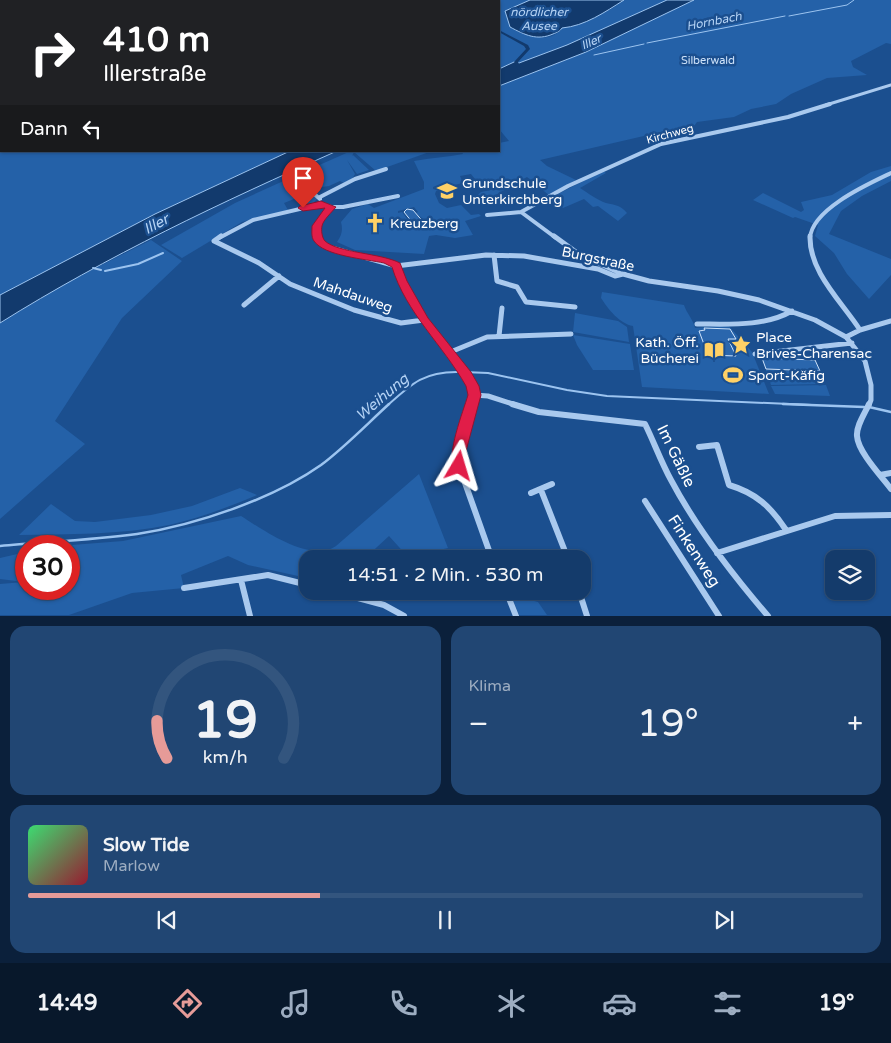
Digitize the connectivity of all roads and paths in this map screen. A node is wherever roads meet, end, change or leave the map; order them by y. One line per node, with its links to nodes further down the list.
1 (891, 85): 9 (street, Kirchweg)
2 (386, 169): 6 (street)
3 (891, 173): 22 (street)
4 (312, 192): 6 (street)
5 (398, 196): 8 (street)
6 (320, 197): 7 (street)
7 (321, 204): 8 (street); 14 (street, Mahdauweg)
8 (331, 207): 12 (street)
9 (521, 212): 10 (street, Kirchweg); 13 (street)
10 (487, 215)
11 (494, 256): 12 (street, Burgstraße); 13 (street, Burgstraße); 16 (street)
12 (396, 266): 19 (street)
13 (624, 274): 18 (street, Burgstraße)
14 (279, 276): 15 (street); 19 (street, Mahdauweg)
15 (244, 305)
16 (575, 307)
17 (502, 308): 24 (street)
18 (792, 311): 21 (street); 25 (street, Burgstraße)
19 (424, 320): 27 (street)
20 (891, 321): 22 (street)
21 (697, 324)
22 (860, 330): 25 (street)
23 (571, 334): 24 (street)
24 (500, 336): 27 (street)
25 (846, 337): 26 (street, Burgstraße)
26 (852, 343): 28 (street); 32 (street, Burgstraße)
27 (448, 353): 29 (street)
28 (755, 354)
29 (474, 395): 40 (street); 42 (street, Im Gäßle)
30 (699, 447): 39 (street)
31 (891, 473): 32 (street)
32 (880, 475): 34 (street)
33 (552, 484): 35 (street)
34 (891, 489)
35 (541, 490): 36 (street); 41 (street)
36 (530, 493)
37 (645, 501): 53 (street, Finkenweg)
38 (891, 515): 39 (street)
39 (786, 530): 42 (street)
40 (489, 550)
41 (564, 550)
42 (717, 553): 54 (street, Im Gäßle)
43 (241, 580): 44 (street); 45 (street); 49 (street)
44 (299, 583)
45 (184, 588)
46 (365, 600): 50 (street)
47 (510, 600): 51 (street)
48 (583, 600): 52 (street)
49 (250, 616)
50 (404, 616)
51 (516, 616)
52 (587, 616)
53 (719, 616)
54 (768, 616)

